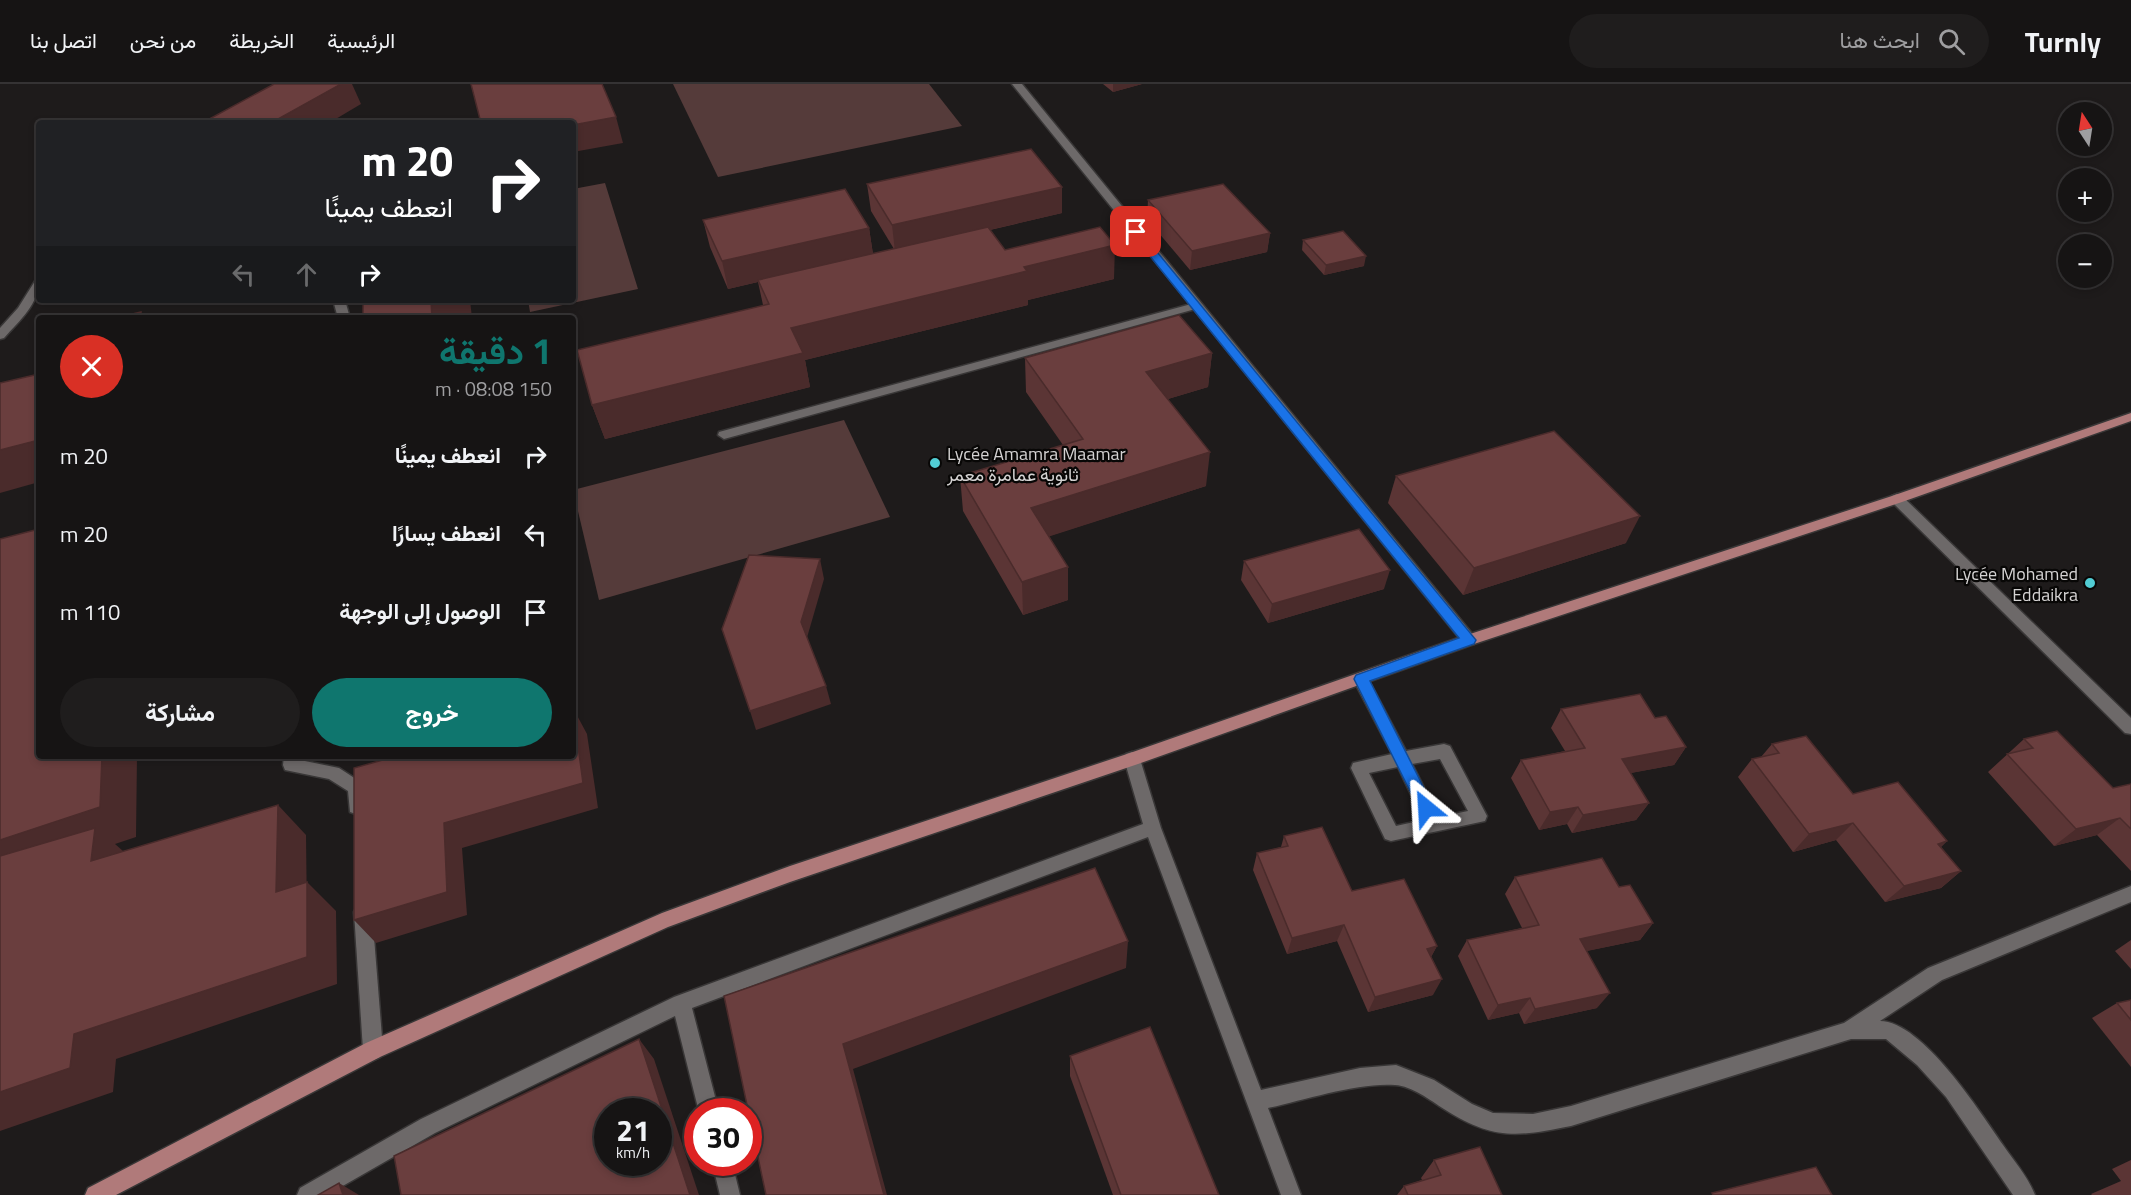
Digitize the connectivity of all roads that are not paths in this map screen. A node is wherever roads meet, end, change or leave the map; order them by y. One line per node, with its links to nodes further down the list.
1 (1017, 84): 3 (street)
2 (36, 288): 4 (street)
3 (1195, 306): 6 (street); 8 (street)
4 (0, 335)
5 (2131, 417): 7 (main road)
6 (724, 435)
7 (1897, 499): 8 (main road); 10 (street)
8 (1469, 640): 9 (main road)
9 (1361, 679): 12 (main road); 13 (street)
10 (2131, 728)
11 (292, 759): 14 (street)
12 (1132, 759): 16 (street); 21 (main road)
13 (1402, 759): 15 (street); 15 (street); 15 (street)
14 (357, 822)
15 (1434, 825)
16 (1153, 828): 19 (street); 23 (street)
17 (362, 890): 21 (street)
18 (2131, 894): 20 (street)
19 (681, 1003): 22 (street); 26 (street)
20 (1851, 1030): 23 (street); 29 (street)
21 (373, 1050): 25 (main road)
22 (705, 1098)
23 (1256, 1101): 28 (street)
24 (725, 1176): 27 (street)
25 (95, 1195)
26 (306, 1195)
27 (730, 1195)
28 (1291, 1195)
29 (2025, 1195)

